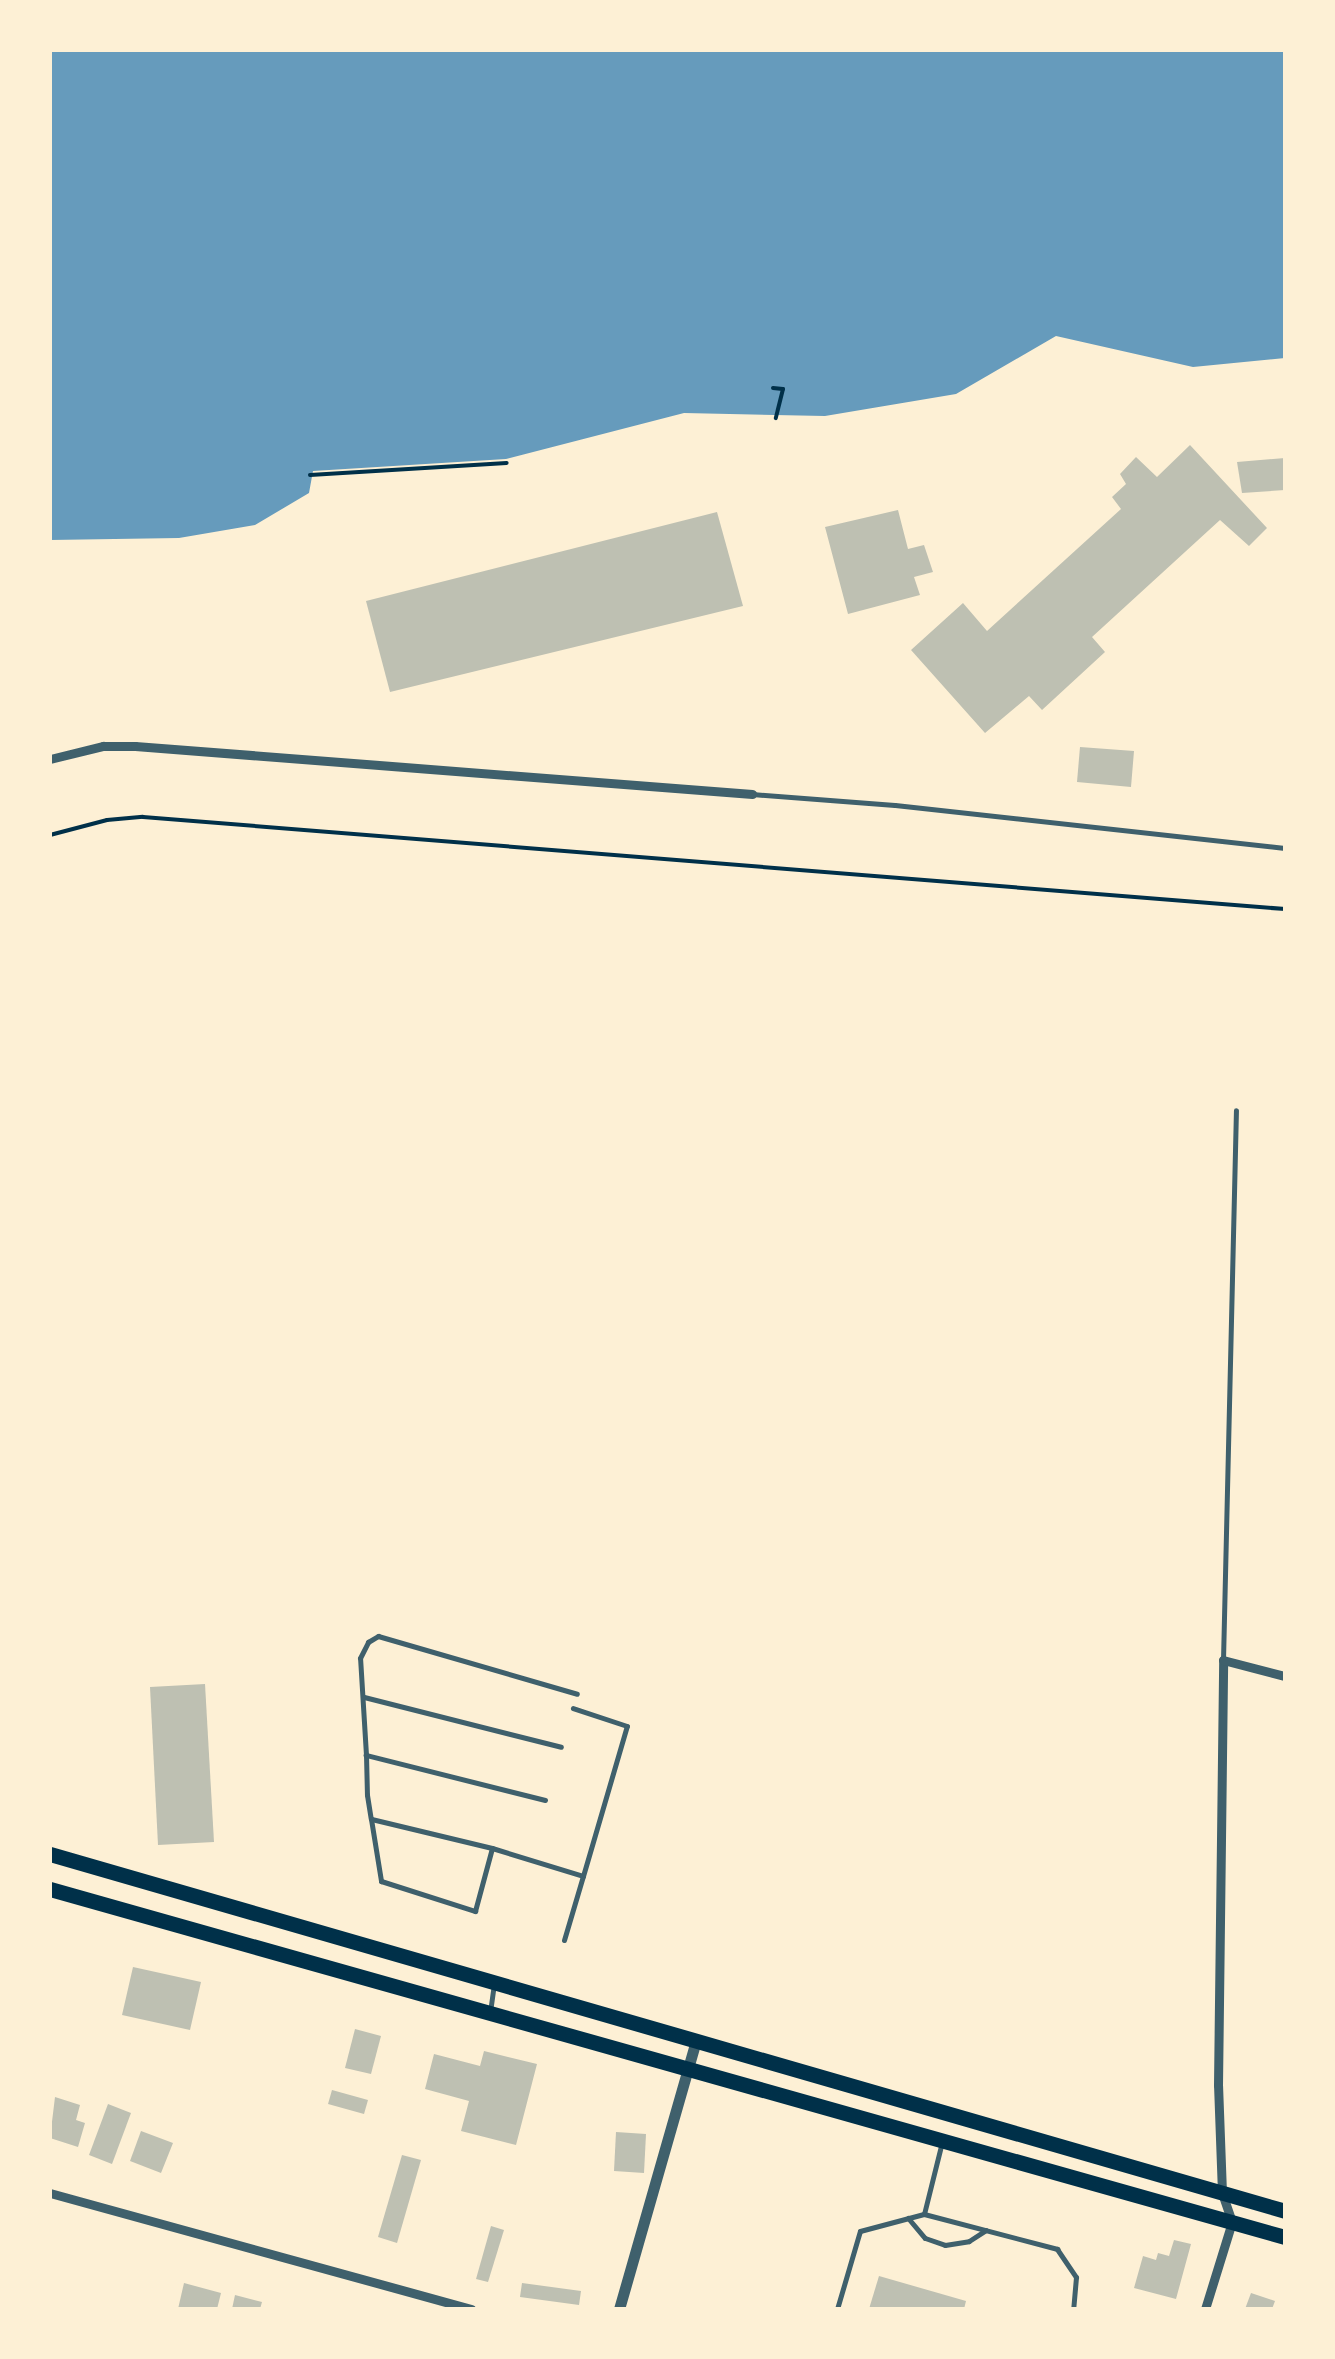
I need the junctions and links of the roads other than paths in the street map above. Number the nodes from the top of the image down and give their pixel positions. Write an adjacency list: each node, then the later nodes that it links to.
1 (50, 749): 2 (street)
2 (74, 751): 3 (street); 4 (street)
3 (50, 759)
4 (752, 794): 5 (lane)
5 (1285, 848)
6 (1236, 1110): 7 (lane)
7 (1222, 1660): 8 (street); 26 (street)
8 (1285, 1676)
9 (577, 1694): 10 (lane)
10 (364, 1697): 12 (lane); 13 (lane)
11 (573, 1708): 18 (lane)
12 (561, 1747)
13 (366, 1754): 14 (lane); 15 (lane)
14 (545, 1800)
15 (370, 1819): 16 (lane); 16 (lane)
16 (492, 1848): 18 (lane)
17 (50, 1854): 21 (main road)
18 (584, 1876): 20 (lane)
19 (50, 1889): 22 (main road)
20 (564, 1940)
21 (495, 1981): 22 (lane); 23 (main road)
22 (490, 2014): 24 (main road)
23 (696, 2041): 24 (street); 26 (main road)
24 (685, 2066): 25 (main road); 35 (street)
25 (942, 2140): 29 (lane); 31 (main road)
26 (1222, 2192): 28 (main road); 31 (street)
27 (50, 2193): 34 (street)
28 (1285, 2211)
29 (924, 2214): 30 (lane); 32 (lane)
30 (908, 2218): 32 (lane); 36 (lane)
31 (1232, 2222): 33 (main road); 38 (street)
32 (987, 2229): 37 (lane)
33 (1285, 2237)
34 (471, 2309)
35 (619, 2309)
36 (837, 2309)
37 (1073, 2309)
38 (1205, 2309)

